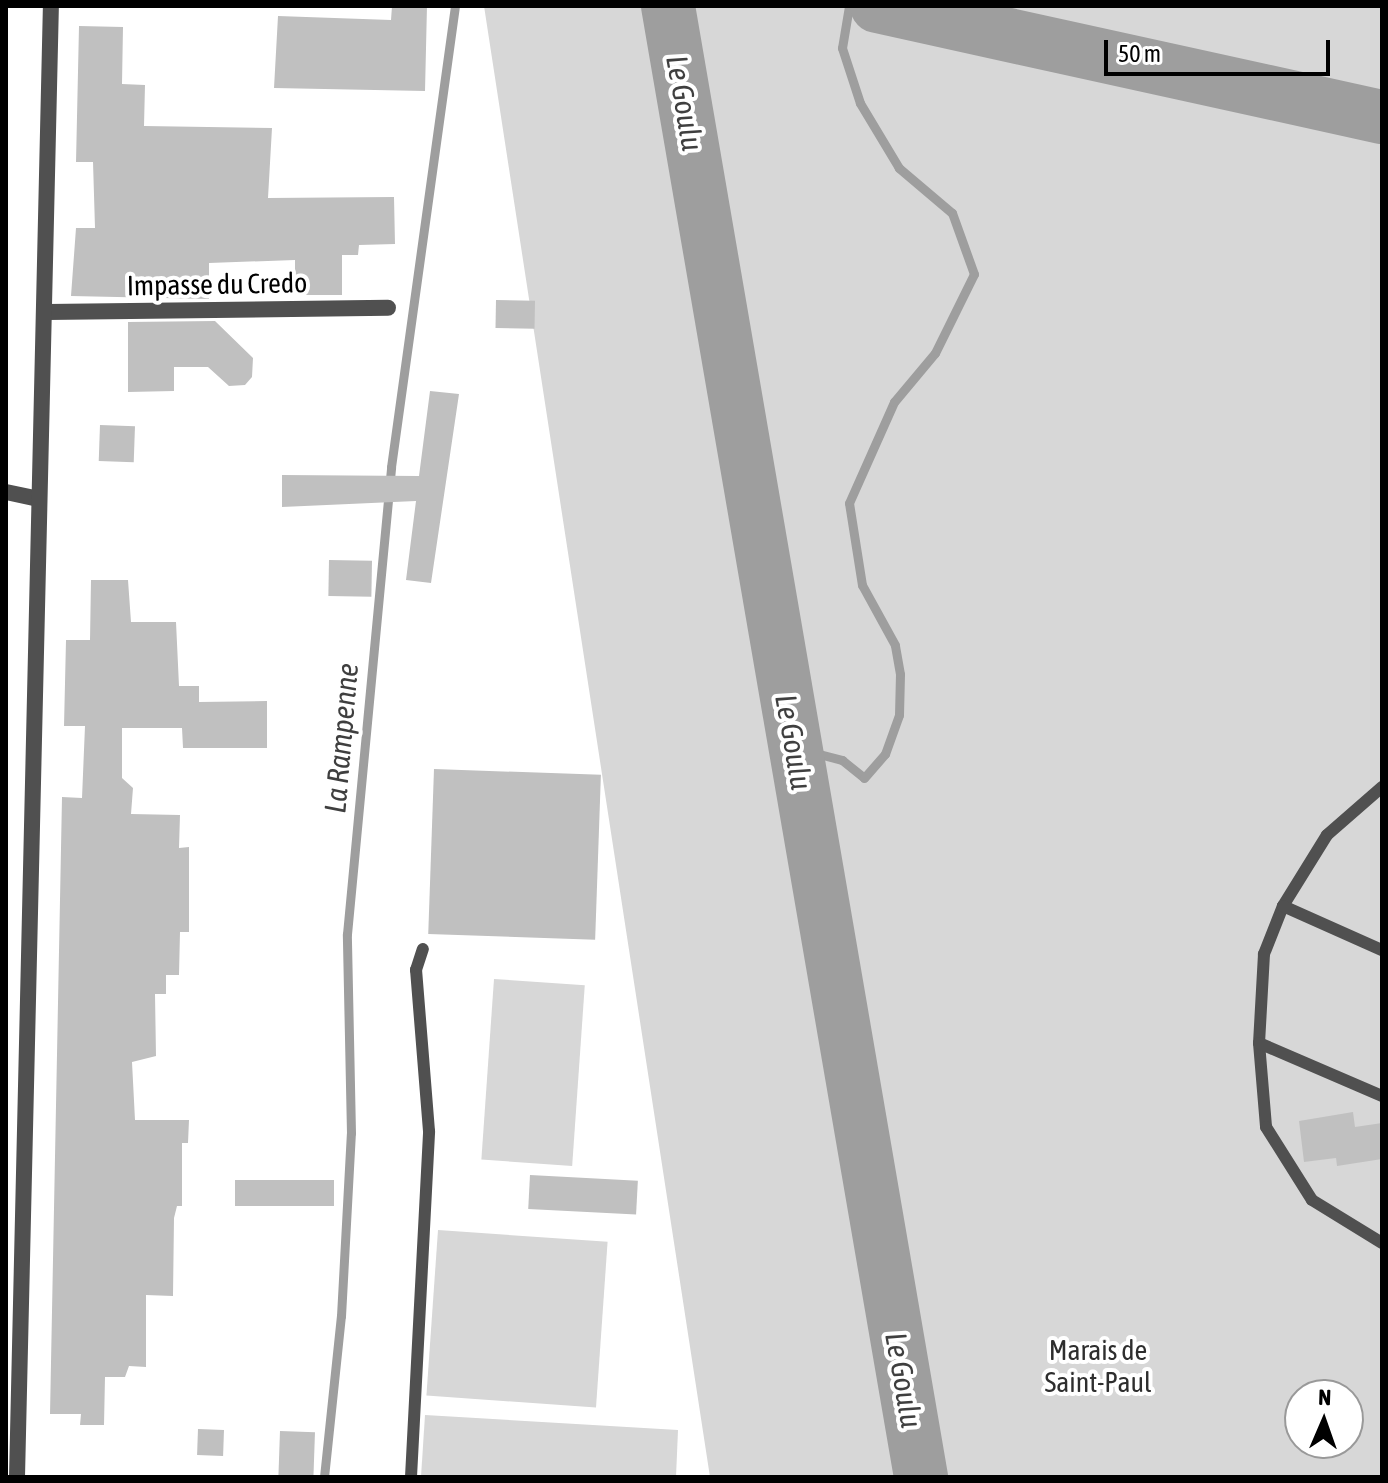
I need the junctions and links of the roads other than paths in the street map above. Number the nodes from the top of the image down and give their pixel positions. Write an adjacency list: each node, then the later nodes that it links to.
1 (51, 6): 3 (street)
2 (388, 308): 3 (street, Impasse du Credo)
3 (47, 312): 5 (street)
4 (6, 492): 5 (street)
5 (38, 499): 15 (street)
6 (1382, 787): 7 (lane)
7 (1367, 799): 8 (lane); 9 (lane)
8 (1382, 805)
9 (1283, 906): 11 (lane); 12 (lane)
10 (423, 949): 17 (lane)
11 (1382, 950)
12 (1259, 1043): 13 (lane); 14 (lane)
13 (1382, 1096)
14 (1382, 1243)
15 (13, 1373): 16 (street)
16 (17, 1477)
17 (411, 1477)

